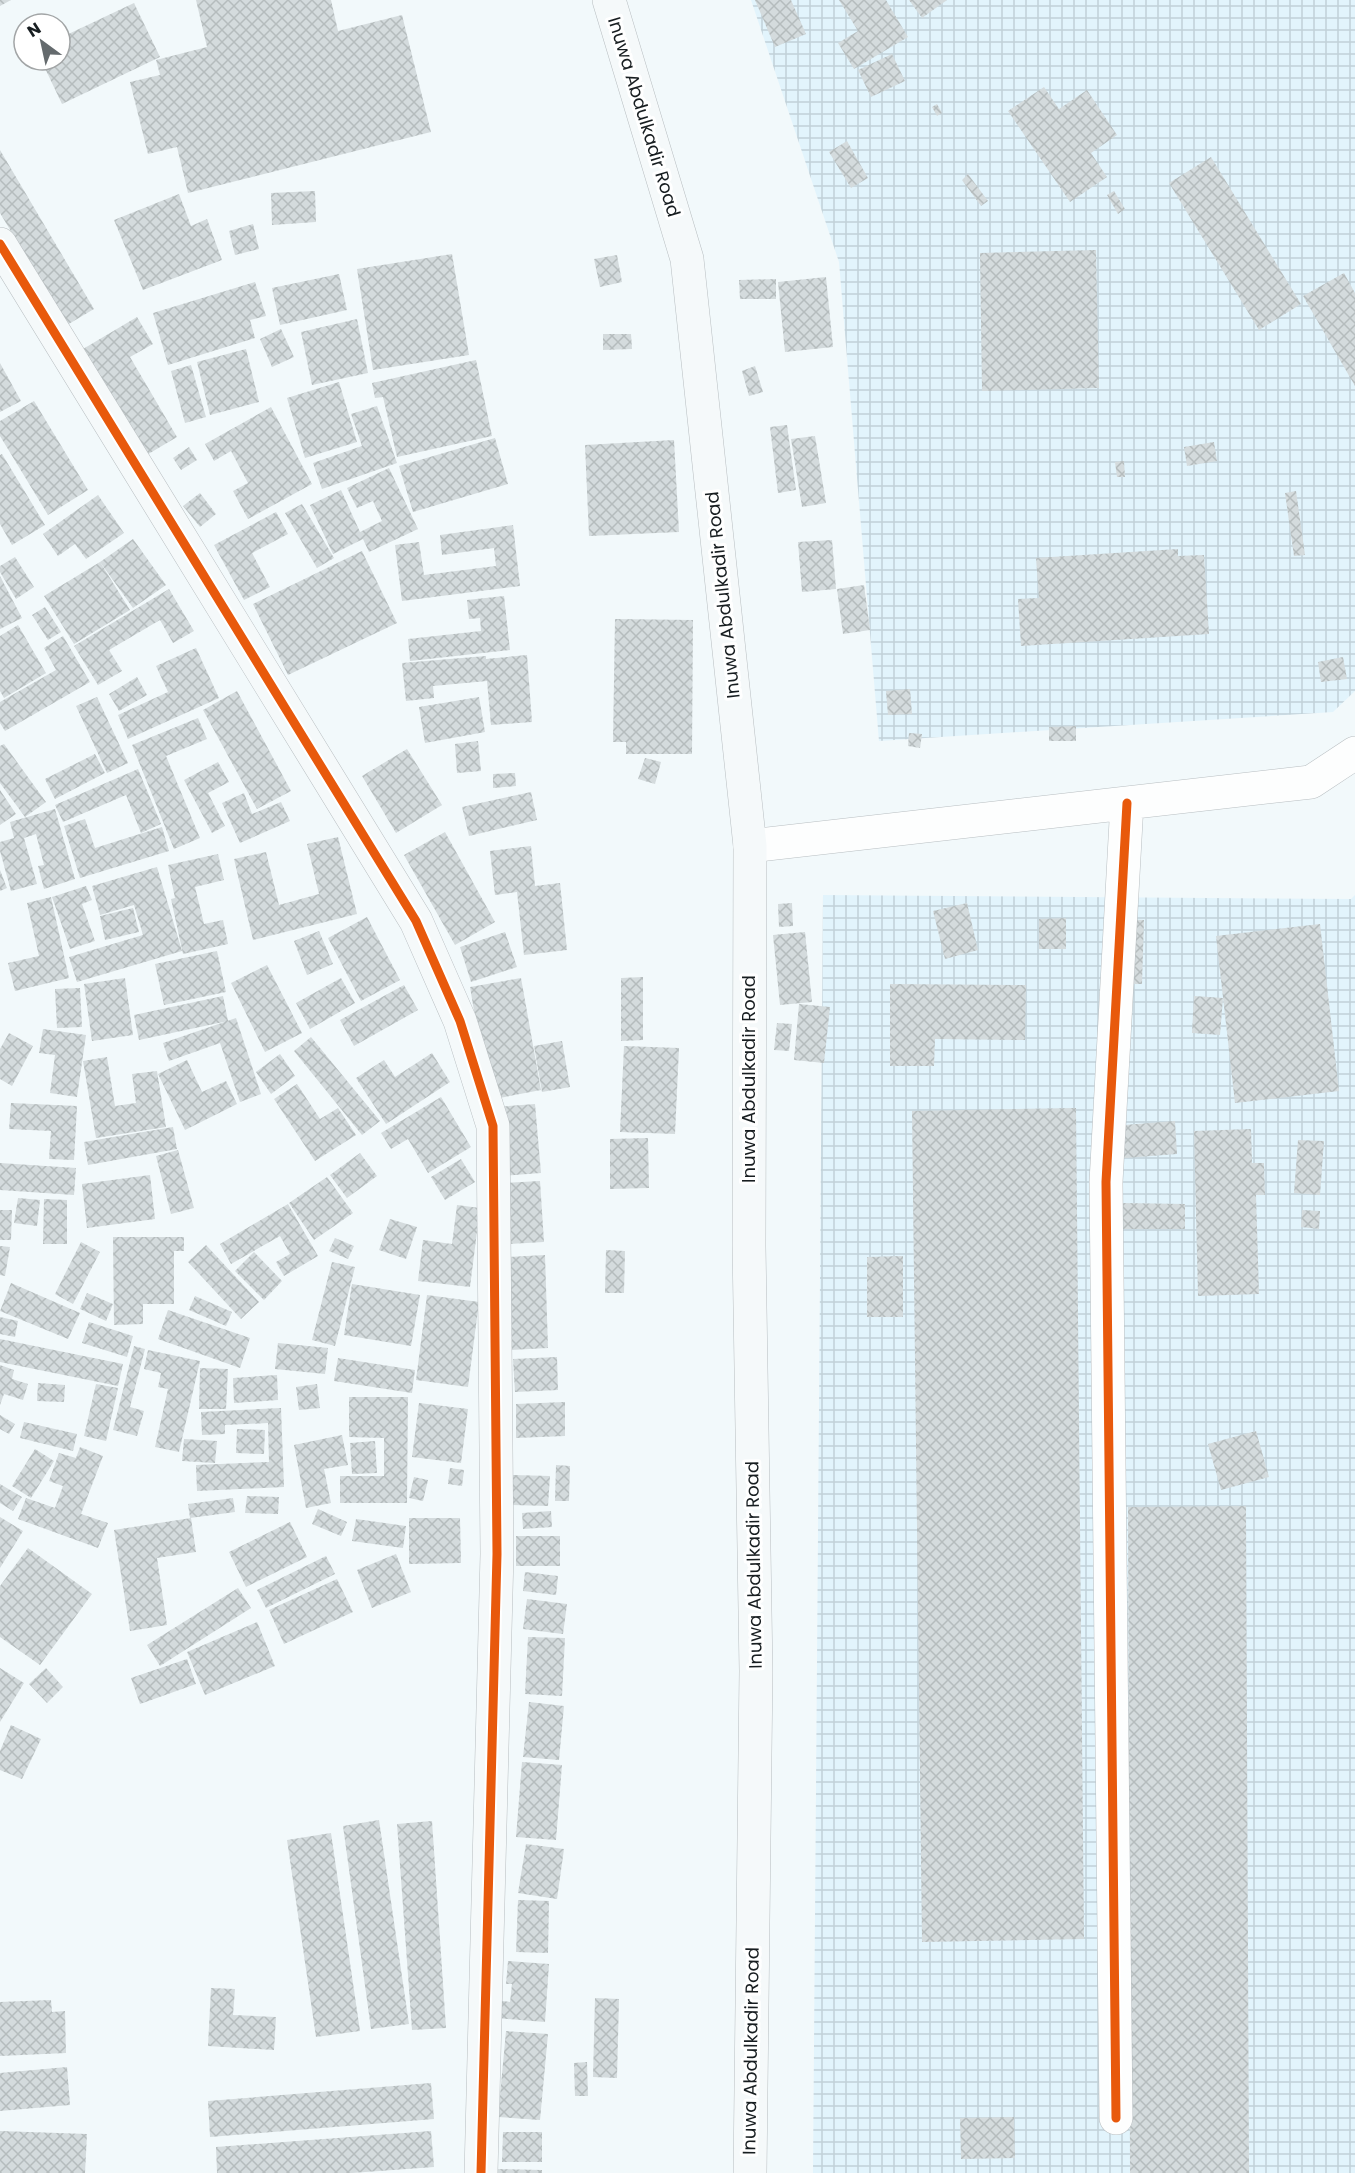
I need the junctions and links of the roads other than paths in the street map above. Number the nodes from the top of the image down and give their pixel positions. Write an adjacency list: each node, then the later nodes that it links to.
1 (609, 0): 5 (main road, Inuwa Abdulkadir Road)
2 (0, 244): 7 (main road)
3 (1355, 753): 4 (street)
4 (1127, 803): 5 (street); 6 (street)
5 (750, 846): 8 (main road, Inuwa Abdulkadir Road)
6 (1116, 2118)
7 (482, 2173)
8 (750, 2173)

